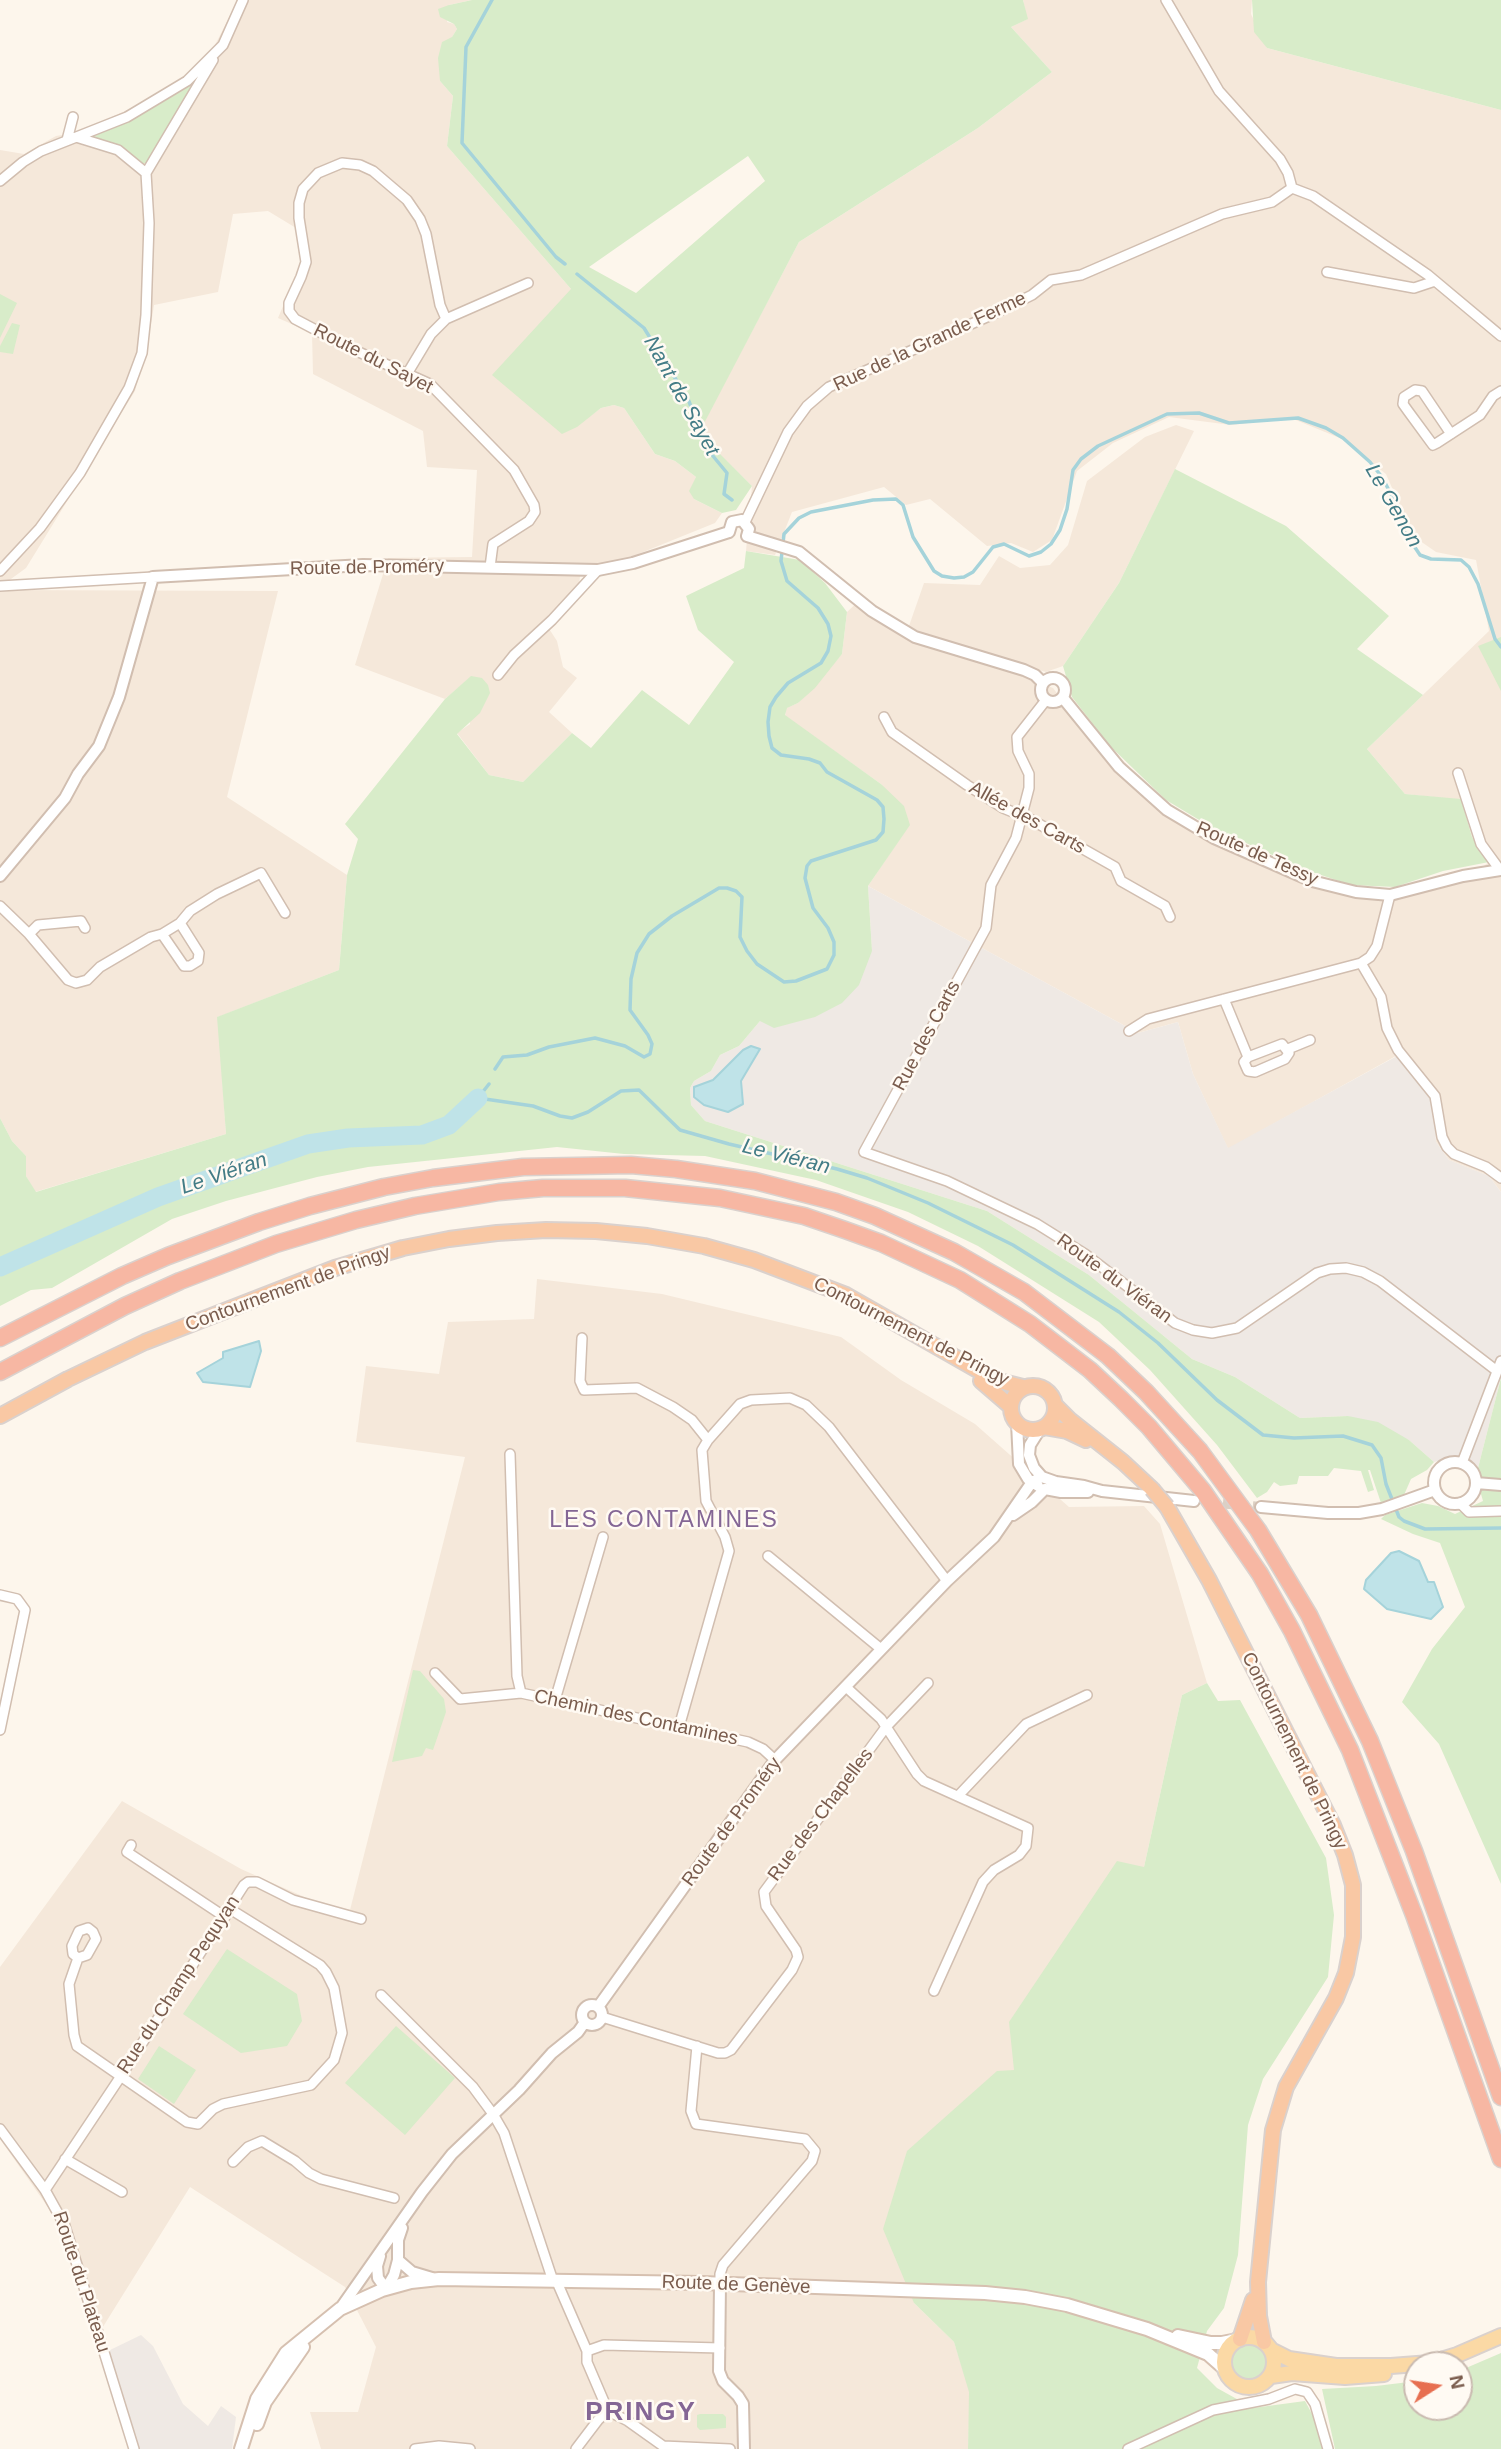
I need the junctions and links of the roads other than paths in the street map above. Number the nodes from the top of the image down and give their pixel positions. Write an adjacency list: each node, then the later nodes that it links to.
1 (243, 0): 3 (street)
2 (1166, 0): 8 (street)
3 (215, 55): 5 (street); 6 (street)
4 (74, 117): 5 (street)
5 (71, 139): 6 (street); 7 (street)
6 (146, 173): 22 (street)
7 (0, 181)
8 (1292, 188): 10 (street); 17 (street, Rue de la Grande Ferme)
9 (1327, 272): 10 (street)
10 (1435, 281): 13 (street)
11 (528, 283): 12 (street)
12 (446, 319): 14 (street); 14 (street, Route du Sayet)
13 (1501, 336)
14 (407, 374): 20 (street, Route du Sayet)
15 (1501, 391): 16 (street)
16 (1451, 434): 16 (street)
17 (745, 522): 18 (street); 19 (street)
18 (729, 532): 19 (street); 21 (street, Route de Proméry)
19 (747, 536): 26 (street)
20 (489, 567): 21 (street, Route de Proméry); 23 (street, Route de Proméry)
21 (598, 570): 25 (street)
22 (0, 571)
23 (153, 577): 24 (street, Route de Proméry); 33 (street)
24 (0, 586)
25 (498, 675)
26 (1043, 683): 27 (street); 28 (street)
27 (1063, 698): 28 (street); 34 (street, Route de Tessy)
28 (1046, 699): 31 (street, Rue des Carts)
29 (884, 717): 31 (street, Allée des Carts)
30 (1458, 773): 32 (street)
31 (1021, 816): 37 (street, Allée des Carts); 48 (street, Rue des Carts)
32 (1500, 870): 34 (street, Route de Tessy)
33 (0, 876)
34 (1390, 895): 42 (street)
35 (0, 906): 40 (street)
36 (285, 913): 38 (street)
37 (1170, 917)
38 (180, 923): 41 (street); 41 (street)
39 (85, 928): 40 (street)
40 (29, 934): 41 (street)
41 (162, 934)
42 (1361, 963): 43 (street); 49 (street)
43 (1224, 999): 44 (street); 47 (street)
44 (1129, 1031)
45 (1310, 1040): 46 (street)
46 (1288, 1049): 47 (street); 47 (street)
47 (1248, 1057)
48 (864, 1152): 53 (street, Route du Viéran)
49 (1501, 1178)
50 (0, 1338): 103 (highway)
51 (583, 1338): 62 (street)
52 (1501, 1361): 53 (street)
53 (1497, 1371): 65 (street)
54 (0, 1372): 107 (highway)
55 (1023, 1387): 56 (highway, Contournement de Pringy); 57 (highway, Contournement de Pringy); 58 (highway, Contournement de Pringy)
56 (1055, 1405): 61 (highway); 63 (highway, Contournement de Pringy)
57 (1010, 1406): 59 (highway, Contournement de Pringy); 60 (highway, Contournement de Pringy)
58 (0, 1416)
59 (1017, 1423): 61 (highway, Contournement de Pringy); 66 (street)
60 (0, 1426)
61 (1042, 1428): 63 (highway, Contournement de Pringy); 66 (street)
62 (708, 1440): 79 (street); 88 (street)
63 (1113, 1453): 117 (highway, Contournement de Pringy, bridge)
64 (510, 1454): 85 (street, Chemin des Contamines)
65 (1462, 1463): 67 (street); 70 (street)
66 (1037, 1480): 69 (street); 71 (street); 76 (street, Route de Proméry)
67 (1476, 1483): 68 (street); 73 (street)
68 (1501, 1485)
69 (1045, 1489): 71 (street); 76 (street, Route de Proméry)
70 (1435, 1490): 73 (street); 74 (street)
71 (1102, 1491): 72 (street)
72 (1194, 1501)
73 (1460, 1503): 75 (street)
74 (1261, 1507)
75 (1501, 1511)
76 (1010, 1516): 79 (street, Route de Proméry)
77 (603, 1537): 87 (street)
78 (768, 1556): 81 (street)
79 (947, 1581): 81 (street, Route de Proméry)
80 (0, 1595): 90 (street)
81 (881, 1649): 84 (street, Route de Proméry)
82 (435, 1673): 85 (street)
83 (929, 1683): 89 (street, Rue des Chapelles)
84 (846, 1687): 89 (street); 91 (street, Route de Proméry)
85 (521, 1693): 87 (street, Chemin des Contamines)
86 (1087, 1695): 92 (street)
87 (555, 1700): 88 (street, Chemin des Contamines)
88 (679, 1727): 91 (street, Chemin des Contamines)
89 (886, 1727): 92 (street); 101 (street, Rue des Chapelles)
90 (0, 1730)
91 (775, 1760): 99 (street, Route de Proméry)
92 (958, 1796): 97 (street)
93 (131, 1845): 94 (street)
94 (227, 1913): 95 (street, Rue du Champ Pequyan); 102 (street, Rue du Champ Pequyan); 102 (street)
95 (361, 1919)
96 (78, 1958): 102 (street)
97 (934, 1991)
98 (381, 1996): 104 (street)
99 (600, 2012): 100 (street, Route de Proméry); 100 (street, Route de Proméry); 101 (street, Rue des Chapelles)
100 (585, 2022): 104 (street, Route de Proméry)
101 (698, 2046): 118 (street)
102 (121, 2076): 106 (street, Rue du Champ Pequyan)
103 (1501, 2097)
104 (494, 2114): 111 (street, Route de Proméry); 116 (street)
105 (0, 2129): 109 (street, Route du Plateau)
106 (65, 2159): 109 (street, Rue du Champ Pequyan); 110 (street)
107 (1501, 2159)
108 (233, 2162): 112 (street)
109 (45, 2190): 134 (street, Route du Plateau)
110 (122, 2192)
111 (422, 2193): 113 (street, Route de Proméry); 114 (street, Route de Proméry)
112 (394, 2198)
113 (382, 2249): 119 (street); 120 (street, Route de Proméry)
114 (398, 2260): 115 (street); 119 (street, Route de Proméry)
115 (439, 2279): 116 (main road, Route de Genève); 119 (main road, Route de Genève)
116 (555, 2281): 118 (main road, Route de Genève); 127 (street)
117 (1258, 2282): 124 (highway, Contournement de Pringy); 125 (highway, Contournement de Pringy)
118 (720, 2284): 122 (main road, Route de Genève); 126 (street)
119 (386, 2289): 120 (main road, Route de Genève)
120 (340, 2309): 121 (main road, Route de Genève)
121 (328, 2318): 135 (main road, Route de Genève); 136 (main road, Route de Genève)
122 (1147, 2329): 124 (main road, Route de Genève); 130 (main road, Route de Genève)
123 (1501, 2336): 128 (main road)
124 (1239, 2339): 125 (main road); 130 (main road)
125 (1268, 2347): 129 (main road); 132 (main road)
126 (720, 2348): 127 (street); 141 (street)
127 (587, 2351): 133 (street)
128 (1467, 2351)
129 (1403, 2366)
130 (1225, 2369): 132 (main road)
131 (1403, 2371): 132 (main road)
132 (1271, 2376)
133 (608, 2411): 139 (street); 140 (street)
134 (134, 2449)
135 (241, 2449)
136 (249, 2449)
137 (415, 2449): 138 (street)
138 (470, 2449)
139 (576, 2449)
140 (730, 2449)
141 (744, 2449)
142 (1129, 2449): 143 (street)
143 (1328, 2449)

